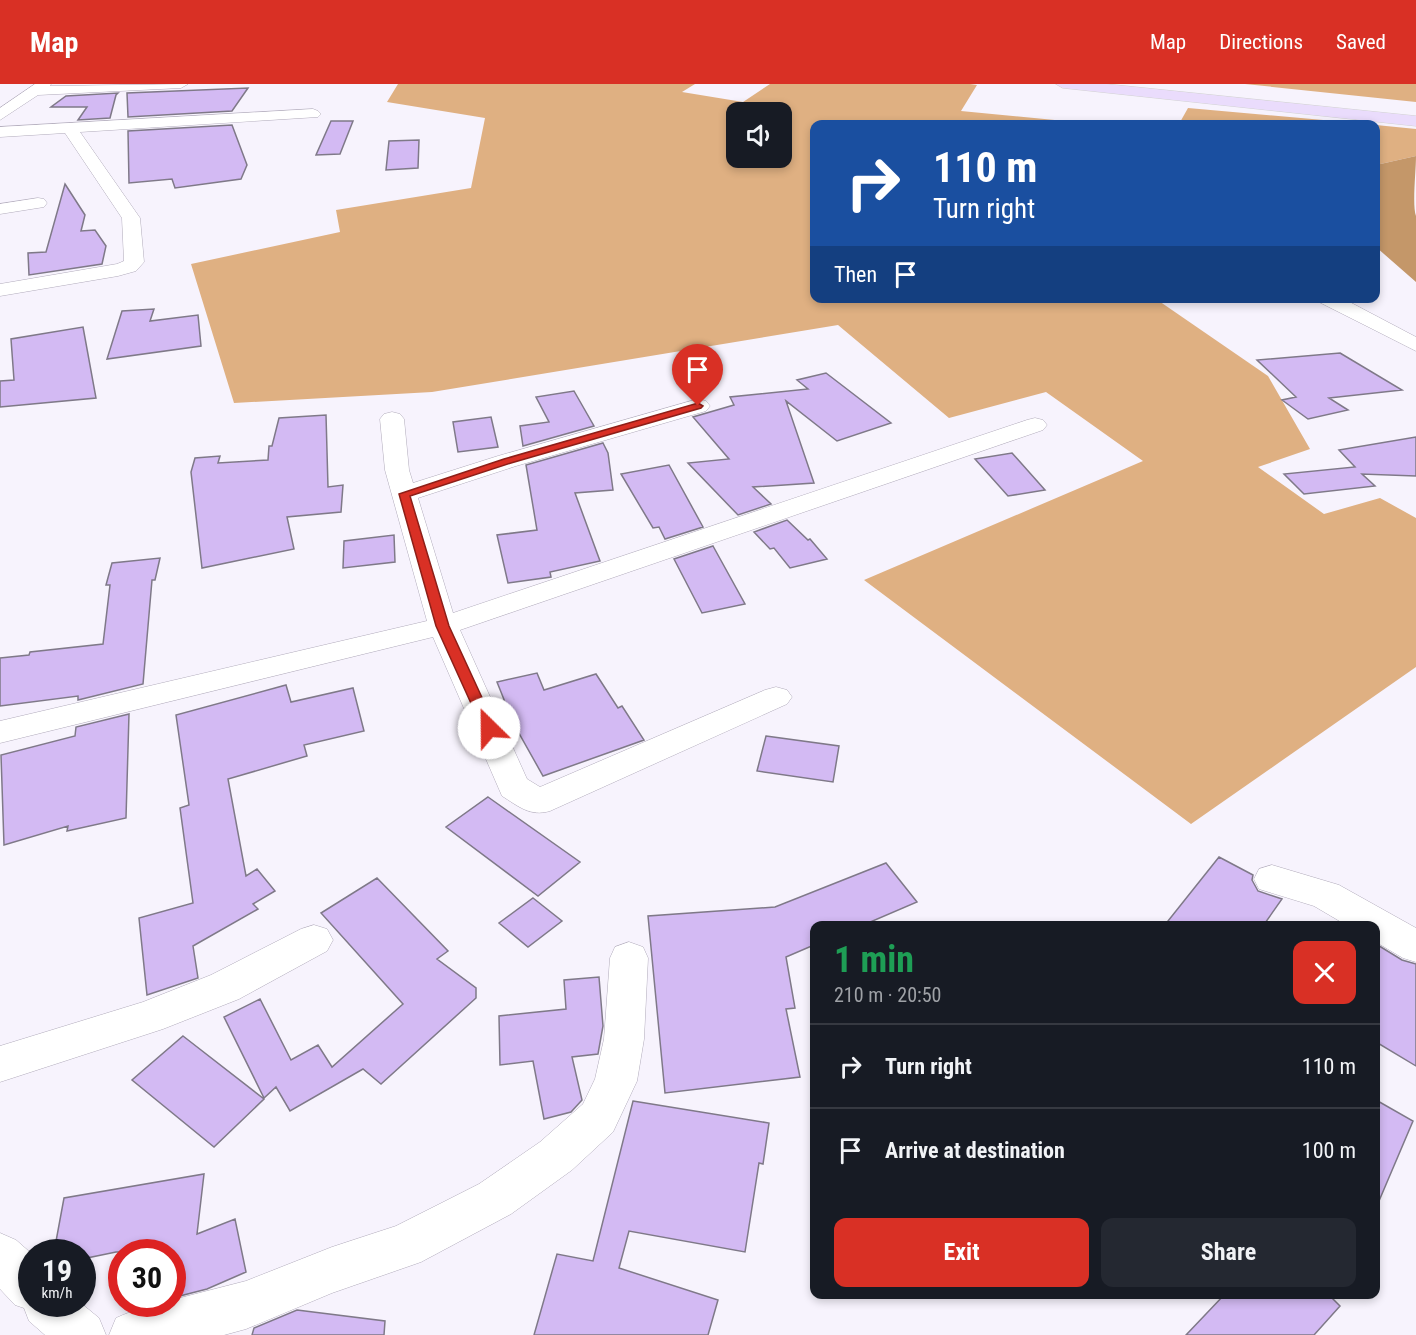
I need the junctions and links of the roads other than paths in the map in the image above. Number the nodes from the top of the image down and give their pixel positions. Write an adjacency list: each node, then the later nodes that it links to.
1 (181, 84): 4 (street)
2 (1063, 84): 8 (main road)
3 (1189, 84): 5 (main road)
4 (39, 87): 7 (street)
5 (1416, 107)
6 (313, 114): 9 (street)
7 (0, 115)
8 (1416, 120)
9 (69, 128): 10 (street); 13 (street)
10 (0, 132)
11 (38, 203): 12 (street)
12 (0, 209)
13 (0, 290)
14 (1336, 303): 15 (street)
15 (1416, 345)
16 (698, 406): 19 (street)
17 (392, 419): 19 (street)
18 (1035, 425): 20 (street)
19 (404, 494): 20 (street)
20 (443, 626): 21 (street); 22 (street)
21 (776, 697)
22 (0, 732)
23 (1272, 879): 24 (street)
24 (1372, 921)
25 (1380, 926): 27 (street)
26 (314, 940): 29 (street)
27 (1416, 946)
28 (629, 958): 34 (street)
29 (0, 1064)
30 (0, 1256): 31 (street)
31 (18, 1274)
32 (61, 1317): 33 (street)
33 (82, 1335)
34 (133, 1335)

